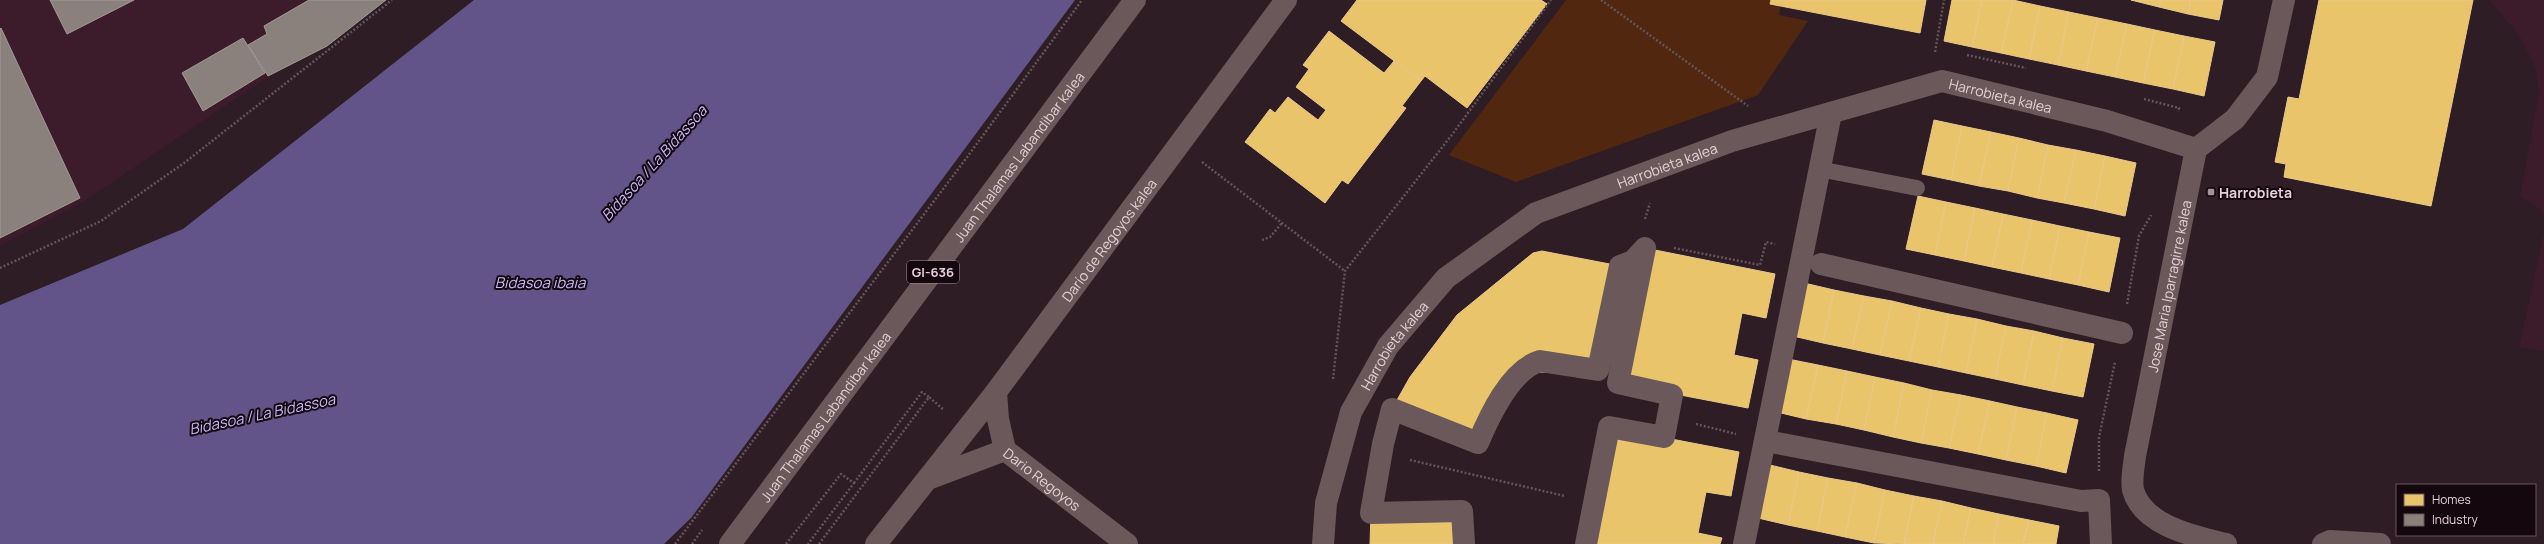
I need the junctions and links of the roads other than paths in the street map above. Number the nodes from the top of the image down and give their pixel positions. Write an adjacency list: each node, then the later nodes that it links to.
1 (1135, 0): 14 (main road, Juan Thalamas Labandibar kalea / GI-636)
2 (1286, 0): 10 (street, Darío de Regoyos kalea)
3 (2284, 0): 5 (street)
4 (1831, 113): 5 (street, Harrobieta kalea); 6 (street); 17 (street, Harrobieta kalea)
5 (2196, 149): 22 (street, Jose Maria Iparragirre kalea)
6 (1820, 169): 7 (lane); 11 (street)
7 (1917, 188)
8 (1821, 264): 9 (street)
9 (2122, 333)
10 (996, 392): 12 (street, Dario Regoyos); 13 (street, Darío de Regoyos kalea)
11 (1766, 441): 20 (street); 21 (street)
12 (1005, 450): 13 (street); 16 (street, Dario Regoyos)
13 (928, 478): 15 (street, Darío de Regoyos kalea)
14 (730, 544)
15 (876, 544)
16 (1127, 544)
17 (1323, 544)
18 (1464, 544): 19 (street)
19 (1586, 544)
20 (1744, 544)
21 (2101, 544)
22 (2226, 544)
23 (2323, 544): 24 (street)
24 (2380, 544)

